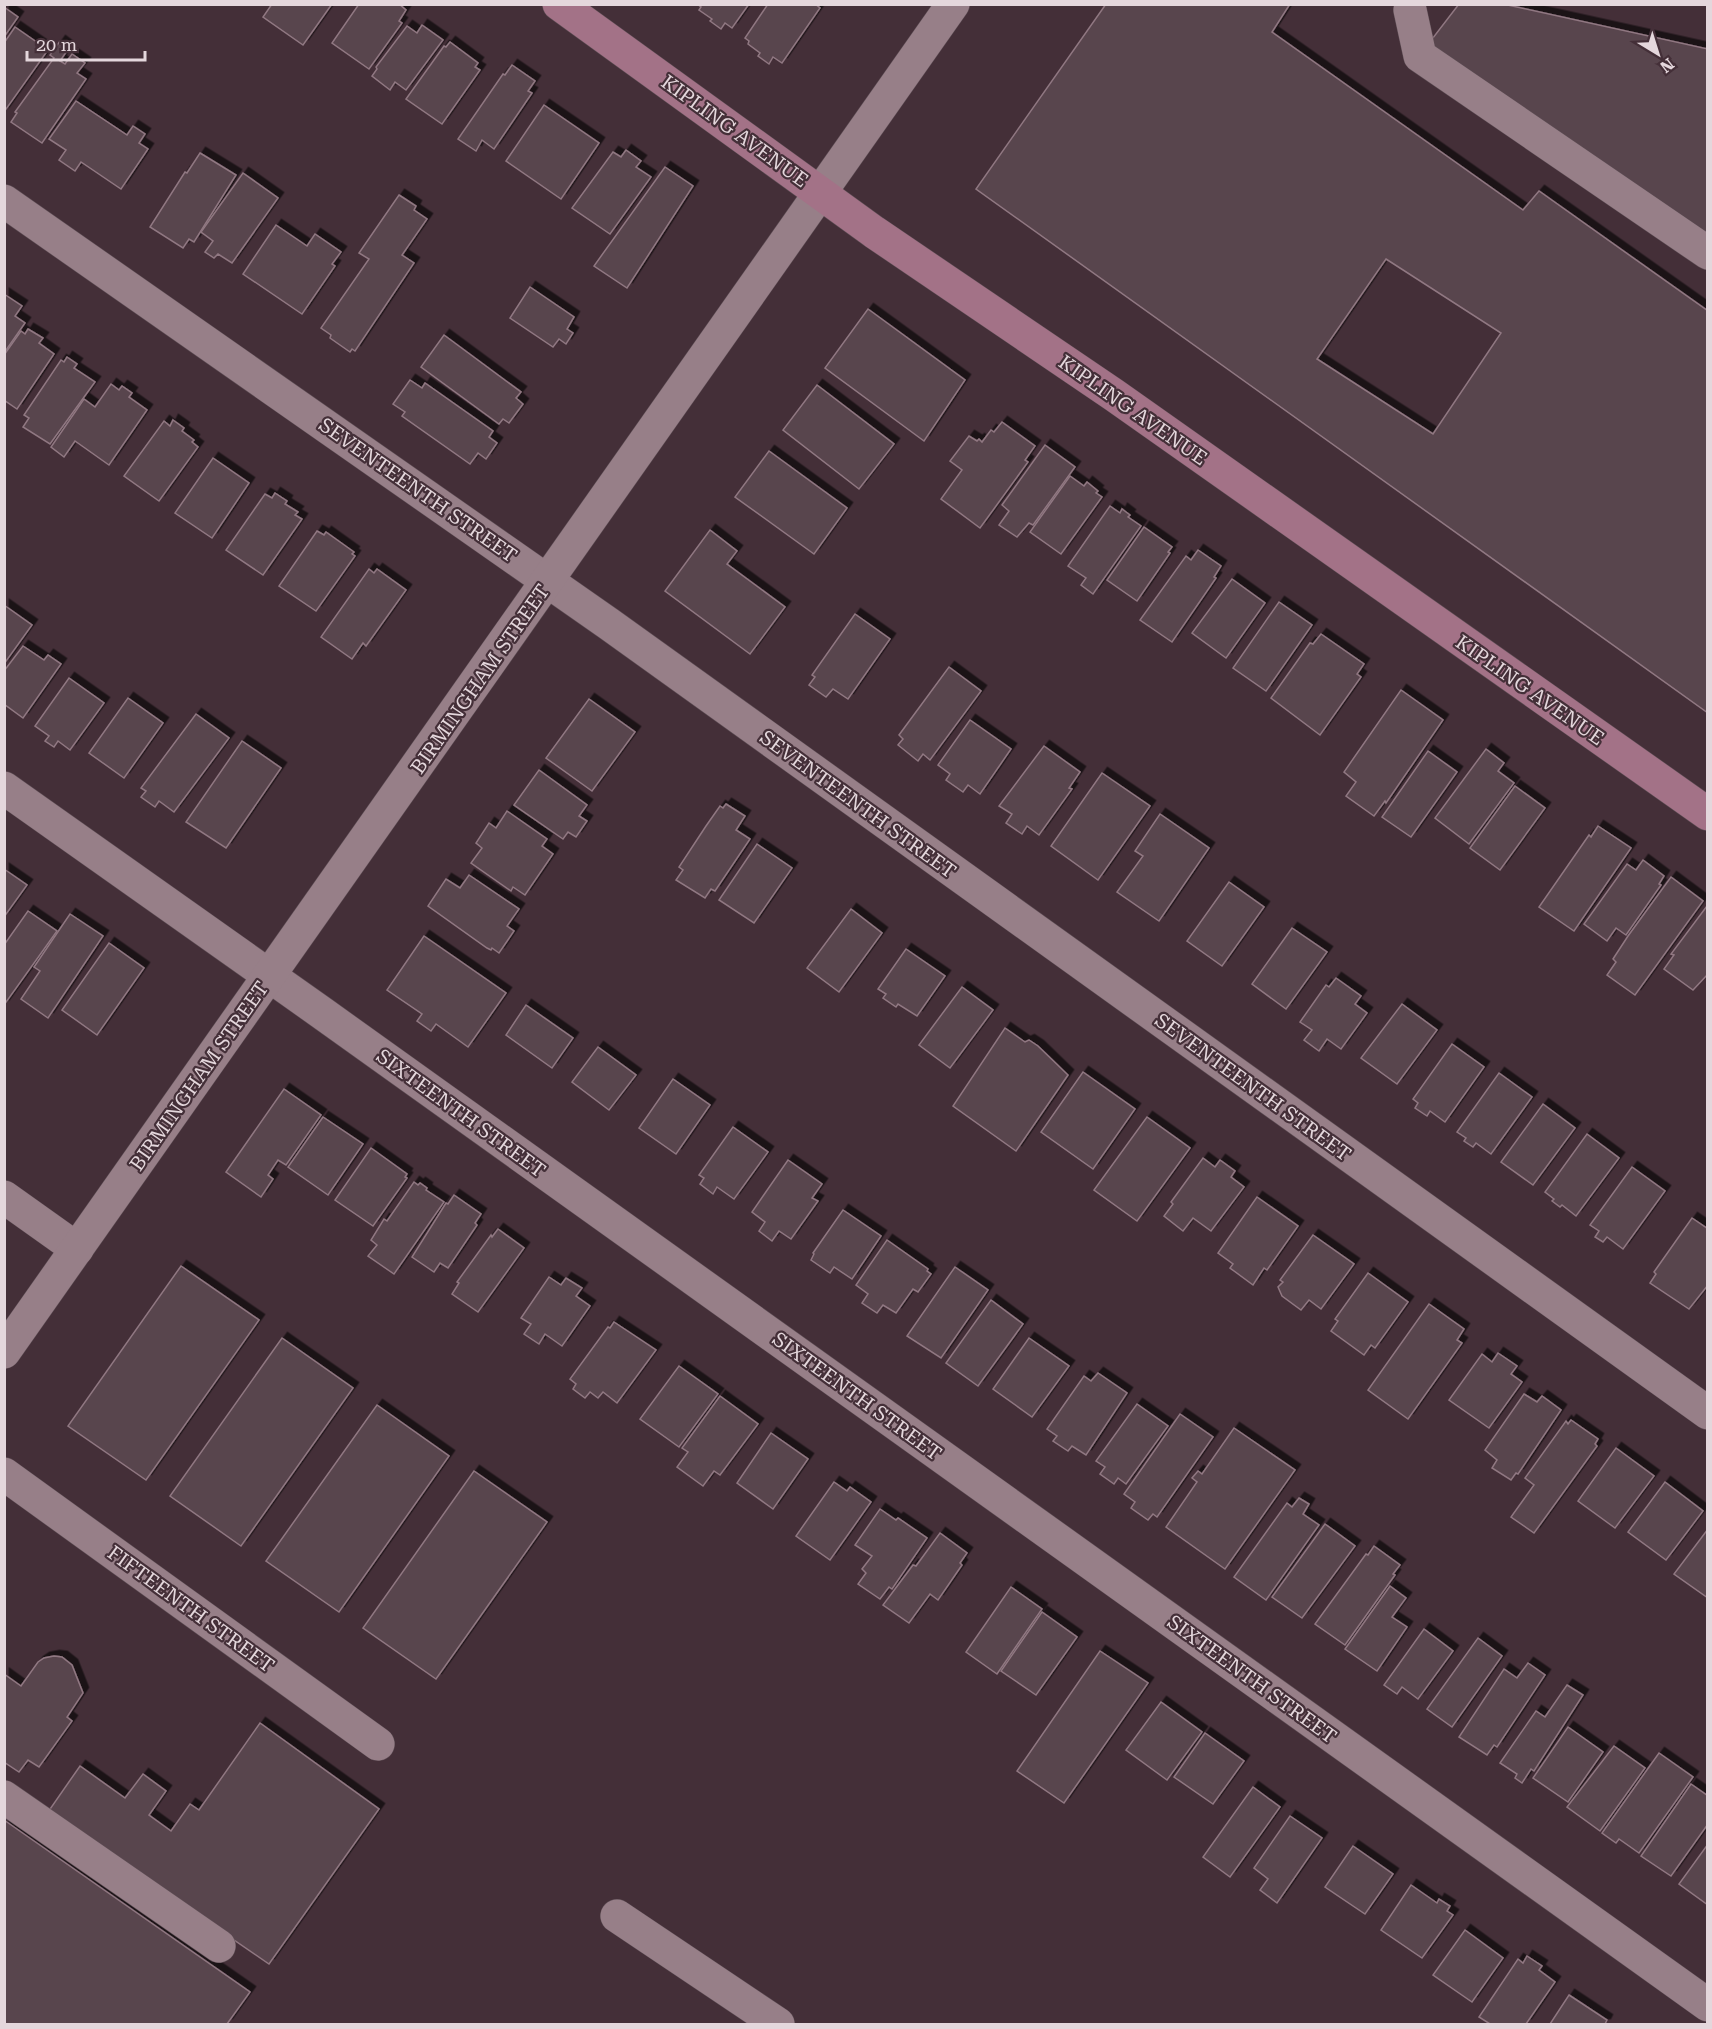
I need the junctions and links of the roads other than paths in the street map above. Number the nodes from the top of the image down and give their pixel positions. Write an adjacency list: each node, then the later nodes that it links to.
1 (560, 4): 4 (main road, KIPLING AVENUE)
2 (953, 4): 4 (street, BIRMINGHAM STREET)
3 (1409, 6): 6 (street)
4 (820, 192): 7 (street, BIRMINGHAM STREET); 9 (main road, KIPLING AVENUE)
5 (4, 201): 7 (street, SEVENTEENTH STREET)
6 (1707, 253)
7 (548, 582): 10 (street, BIRMINGHAM STREET); 14 (street, SEVENTEENTH STREET)
8 (4, 788): 10 (street, SIXTEENTH STREET)
9 (1707, 814)
10 (270, 976): 12 (street, BIRMINGHAM STREET); 20 (street, SIXTEENTH STREET)
11 (4, 1197): 12 (street)
12 (77, 1249): 13 (street, BIRMINGHAM STREET)
13 (4, 1352)
14 (1707, 1413)
15 (4, 1474): 16 (street, FIFTEENTH STREET)
16 (378, 1744)
17 (4, 1797): 19 (street)
18 (616, 1916): 21 (street)
19 (219, 1946)
20 (1707, 2005)
21 (778, 2025)

